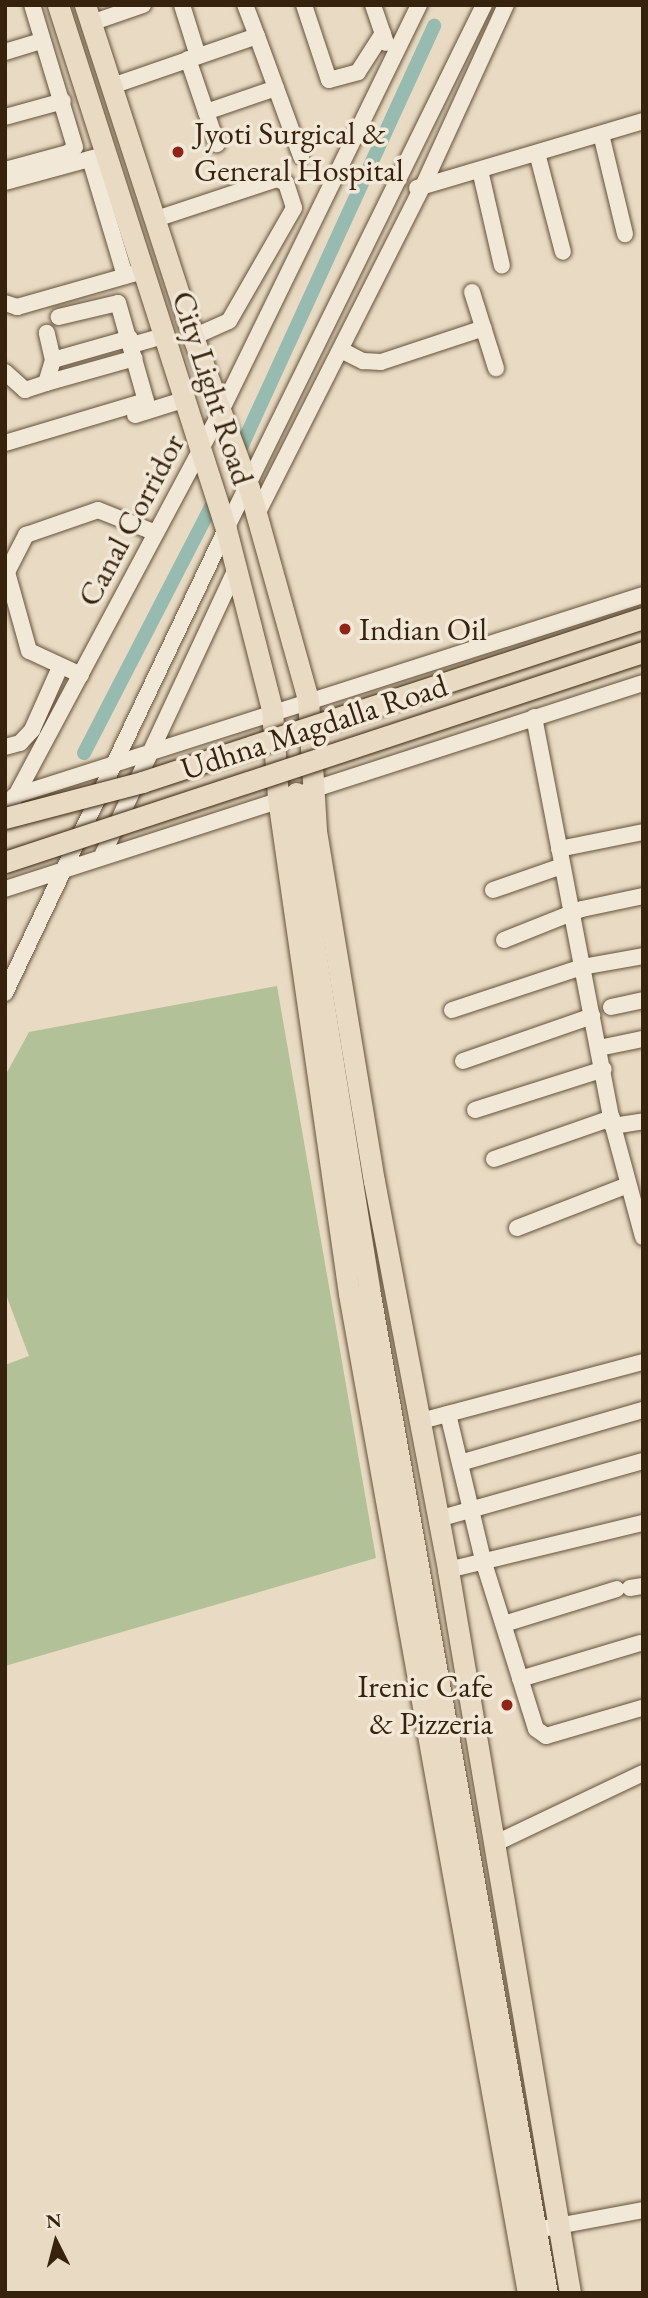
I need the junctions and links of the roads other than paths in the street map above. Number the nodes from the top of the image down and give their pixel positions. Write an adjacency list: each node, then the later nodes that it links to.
1 (143, 5): 11 (street)
2 (182, 5): 16 (street)
3 (245, 5): 13 (street)
4 (303, 5): 12 (street)
5 (373, 5): 12 (street)
6 (418, 5): 17 (street, Canal Corridor)
7 (484, 5): 18 (street)
8 (506, 5): 19 (street)
9 (58, 7): 10 (street); 29 (main road, City Light Road)
10 (34, 10): 14 (street)
11 (88, 14): 20 (main road)
12 (383, 33): 17 (street)
13 (257, 36): 16 (street); 21 (street)
14 (42, 41): 15 (street); 22 (street)
15 (5, 52)
16 (193, 58): 20 (street); 23 (street)
17 (392, 58): 58 (street, Canal Corridor)
18 (455, 65): 19 (street); 36 (street)
19 (476, 74): 35 (street)
20 (112, 86): 37 (main road)
21 (276, 88): 23 (street); 31 (street)
22 (63, 101): 24 (street); 27 (street)
23 (206, 112): 28 (street)
24 (5, 117)
25 (643, 121): 26 (street)
26 (601, 134): 30 (street); 38 (street)
27 (75, 141): 29 (street); 32 (street)
28 (217, 144)
29 (98, 150): 34 (street); 41 (main road, City Light Road)
30 (537, 153): 33 (street); 39 (street)
31 (301, 156)
32 (5, 170)
33 (480, 170): 35 (street); 40 (street)
34 (5, 182)
35 (423, 186): 36 (street); 50 (street)
36 (394, 194): 62 (street)
37 (156, 219): 48 (main road); 48 (street)
38 (625, 234)
39 (563, 252)
40 (502, 266)
41 (134, 274): 43 (street); 47 (main road, City Light Road)
42 (472, 292): 45 (street)
43 (5, 303)
44 (58, 317): 49 (street)
45 (484, 328): 50 (street); 52 (street)
46 (47, 333): 51 (street)
47 (163, 336): 49 (street); 57 (main road, City Light Road)
48 (193, 337): 58 (main road)
49 (132, 347): 51 (street); 54 (street); 59 (street)
50 (341, 350): 63 (street)
51 (53, 360): 54 (street)
52 (496, 368)
53 (5, 372): 55 (street)
54 (46, 383): 55 (street)
55 (25, 390): 56 (street)
56 (5, 395)
57 (183, 400): 60 (main road, City Light Road); 61 (street)
58 (220, 411): 60 (street, Canal Corridor); 62 (main road)
59 (5, 443)
60 (199, 450): 64 (main road, City Light Road); 65 (street, Canal Corridor)
61 (5, 455)
62 (249, 488): 63 (main road); 64 (street)
63 (256, 516): 73 (main road)
64 (226, 529): 66 (main road, City Light Road); 78 (street)
65 (156, 533): 70 (street); 71 (street, Canal Corridor)
66 (234, 573): 74 (main road, City Light Road); 77 (street)
67 (643, 595): 73 (street)
68 (643, 618): 81 (main road, Udhna Magdalla Road, bridge)
69 (643, 652): 85 (main road, Udhna Magdalla Road, bridge)
70 (60, 667): 71 (street); 76 (street)
71 (81, 676): 80 (street, Canal Corridor)
72 (643, 683): 75 (street)
73 (307, 699): 74 (street); 79 (main road)
74 (272, 710): 77 (street); 79 (main road, City Light Road)
75 (534, 717): 79 (street); 83 (street)
76 (5, 747)
77 (149, 751): 78 (street); 84 (street)
78 (110, 768): 80 (street); 87 (street)
79 (295, 793): 84 (street); 114 (main road); 130 (main road); 130 (main road)
80 (12, 797): 81 (street, Canal Corridor)
81 (5, 817)
82 (643, 832): 83 (street)
83 (559, 849): 86 (street)
84 (103, 854): 87 (street)
85 (5, 862)
86 (562, 866): 89 (street); 91 (street)
87 (63, 869): 88 (street); 95 (street)
88 (5, 889)
89 (493, 890)
90 (643, 896): 91 (street)
91 (572, 916): 92 (street); 94 (street)
92 (504, 940)
93 (643, 956): 94 (street)
94 (582, 967): 98 (street); 99 (street)
95 (5, 993)
96 (643, 1000): 97 (street)
97 (611, 1007)
98 (452, 1010)
99 (592, 1016): 101 (street); 102 (street)
100 (643, 1039): 101 (street)
101 (599, 1048): 103 (street)
102 (463, 1061)
103 (604, 1069): 104 (street); 106 (street)
104 (475, 1110)
105 (643, 1121): 106 (street)
106 (612, 1122): 107 (street); 108 (street)
107 (494, 1159)
108 (628, 1185): 109 (street); 110 (street)
109 (517, 1228)
110 (643, 1237)
111 (643, 1362): 113 (street)
112 (643, 1410): 116 (street)
113 (448, 1415): 114 (street); 116 (street)
114 (421, 1422): 118 (main road)
115 (643, 1461): 117 (street)
116 (460, 1463): 117 (street)
117 (471, 1511): 118 (street); 120 (street)
118 (438, 1519): 121 (main road)
119 (643, 1523): 120 (street)
120 (483, 1560): 121 (street); 123 (street)
121 (448, 1570): 128 (main road)
122 (630, 1588): 123 (street)
123 (504, 1623): 125 (street)
124 (640, 1643): 125 (street)
125 (520, 1679): 126 (street)
126 (642, 1708)
127 (643, 1773): 128 (street)
128 (494, 1844): 130 (main road)
129 (643, 2210): 130 (street)
130 (540, 2229): 131 (main road); 132 (main road); 133 (main road); 134 (main road)
131 (528, 2293)
132 (547, 2293)
133 (561, 2293)
134 (569, 2293)

